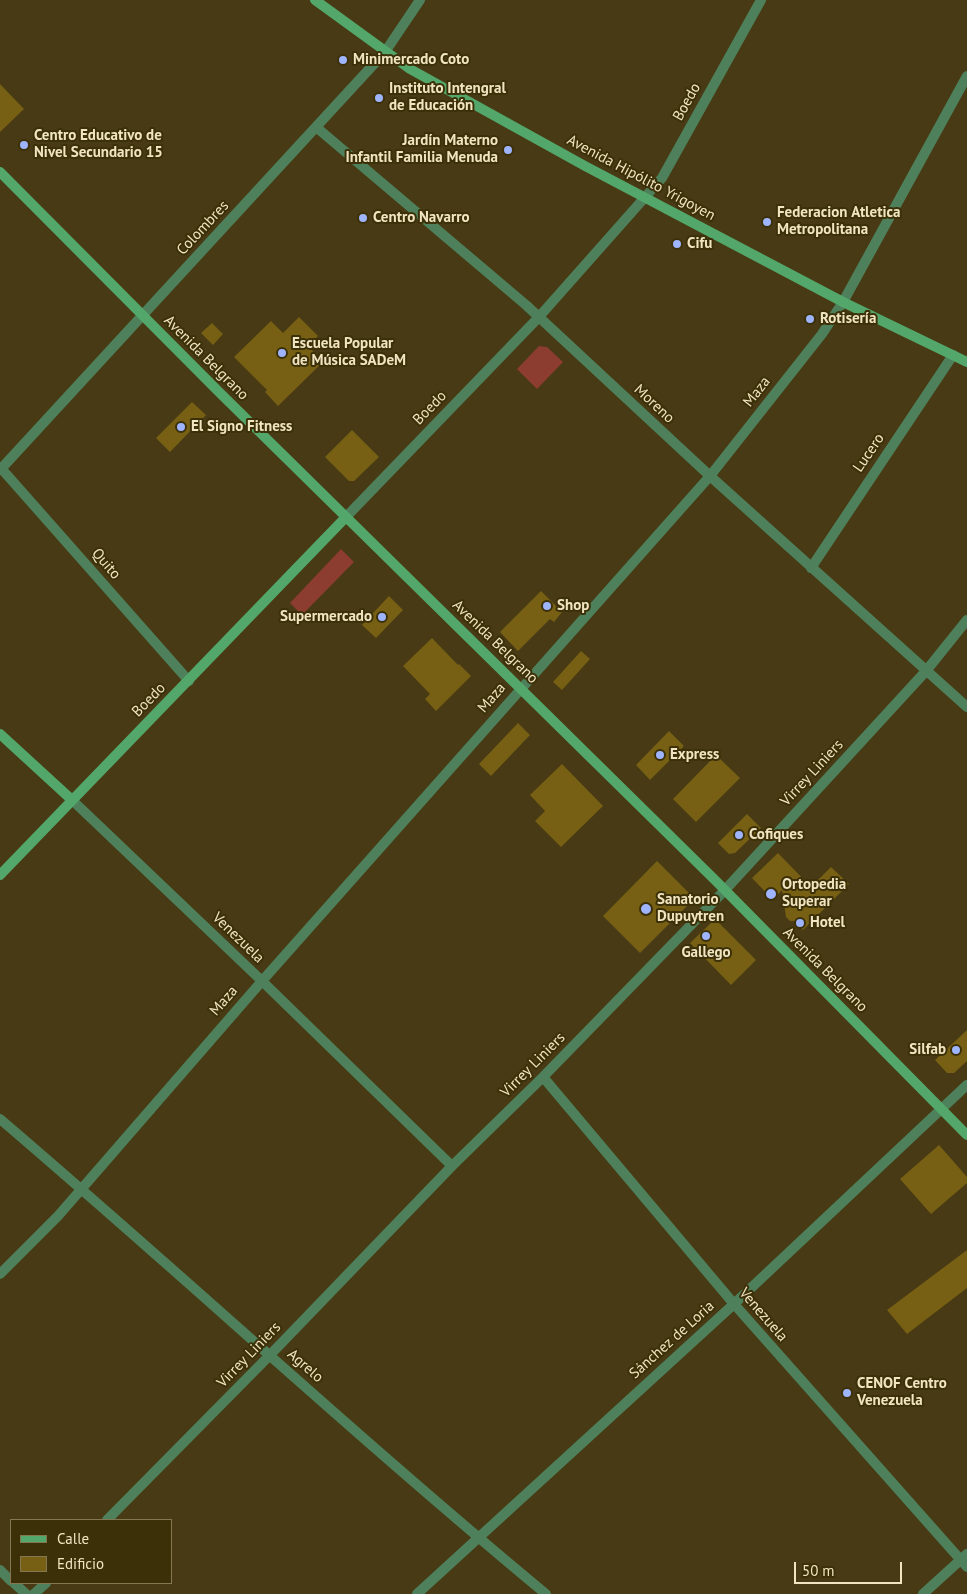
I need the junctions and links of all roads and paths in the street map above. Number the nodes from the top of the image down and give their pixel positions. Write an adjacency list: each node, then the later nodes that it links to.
1 (314, 0): 4 (main road, Avenida Hipólito Yrigoyen)
2 (420, 0): 4 (street, Colombres)
3 (761, 0): 8 (street, Boedo)
4 (386, 52): 6 (street, Colombres); 8 (main road, Avenida Hipólito Yrigoyen)
5 (967, 76): 9 (street, Maza)
6 (316, 127): 10 (street, Colombres); 11 (street, Moreno)
7 (0, 172): 10 (main road, Avenida Belgrano)
8 (645, 197): 9 (main road, Avenida Hipólito Yrigoyen); 11 (street, Boedo)
9 (843, 302): 12 (main road, Avenida Hipólito Yrigoyen); 15 (street, Maza)
10 (143, 315): 14 (street, Colombres); 16 (main road, Avenida Belgrano)
11 (538, 318): 15 (street, Moreno); 16 (street, Boedo)
12 (953, 355): 13 (main road, Avenida Hipólito Yrigoyen); 17 (street, Lucero)
13 (967, 362)
14 (0, 469): 20 (street, Quito)
15 (710, 476): 17 (street, Moreno); 21 (street, Maza)
16 (346, 517): 20 (main road, Boedo); 21 (main road, Avenida Belgrano)
17 (811, 568): 19 (street, Moreno)
18 (967, 620): 19 (street, Virrey Liniers)
19 (926, 671): 22 (street, Moreno); 26 (street, Virrey Liniers)
20 (189, 681): 24 (main road, Boedo)
21 (521, 688): 26 (main road, Avenida Belgrano); 27 (street, Maza)
22 (967, 707)
23 (0, 734): 24 (main road, Venezuela)
24 (72, 800): 25 (main road, Boedo); 27 (street, Venezuela)
25 (0, 875)
26 (725, 890): 28 (street, Virrey Liniers); 30 (main road, Avenida Belgrano)
27 (262, 981): 33 (street, Venezuela); 34 (street, Maza)
28 (543, 1077): 33 (street, Virrey Liniers); 36 (street, Venezuela)
29 (967, 1085): 30 (street, Sánchez de Loria)
30 (942, 1110): 32 (main road, Avenida Belgrano); 36 (street, Sánchez de Loria)
31 (0, 1120): 34 (street, Agrelo)
32 (967, 1135)
33 (452, 1166): 37 (street, Virrey Liniers)
34 (81, 1188): 35 (street, Maza); 37 (street, Agrelo)
35 (0, 1274)
36 (734, 1304): 39 (street, Sánchez de Loria); 40 (street, Venezuela)
37 (270, 1355): 38 (street, Virrey Liniers); 39 (street, Agrelo)
38 (108, 1519)
39 (478, 1538): 47 (street, Sánchez de Loria); 48 (street, Agrelo)
40 (965, 1560): 49 (street)
41 (0, 1570): 42 (street)
42 (10, 1580)
43 (14, 1584): 45 (street)
44 (45, 1584): 46 (street)
45 (26, 1594)
46 (34, 1594)
47 (417, 1594)
48 (546, 1594)
49 (923, 1594)

